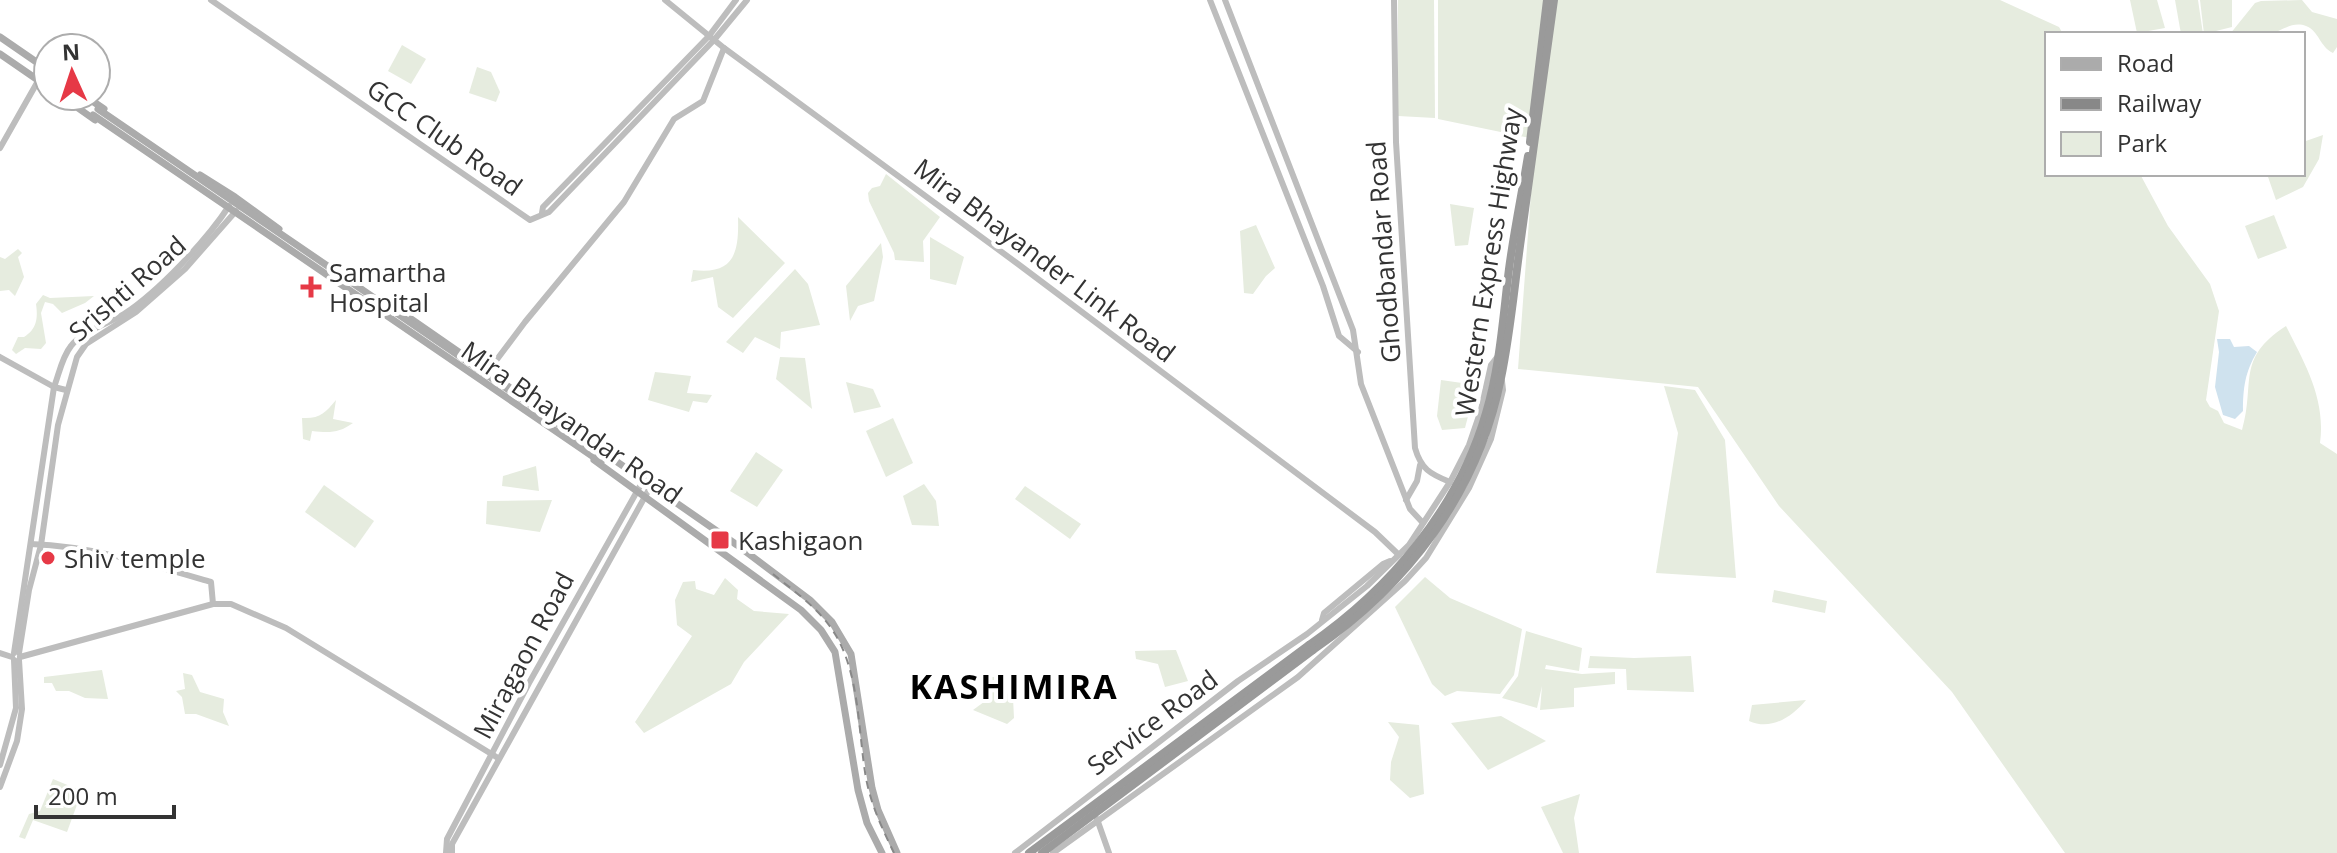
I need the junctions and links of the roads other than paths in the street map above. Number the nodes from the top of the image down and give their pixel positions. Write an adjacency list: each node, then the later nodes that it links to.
1 (211, 0): 11 (street, GCC Club Road)
2 (665, 0): 11 (street, Mira Bhayander Link Road)
3 (736, 0): 11 (street)
4 (747, 0): 11 (street)
5 (1210, 0): 25 (street)
6 (1225, 0): 25 (street)
7 (1394, 0): 33 (street, Ghodbandar Road)
8 (1547, 0): 24 (highway, Western Express Highway)
9 (1554, 0): 24 (highway, Western Express Highway)
10 (0, 37): 14 (main road)
11 (712, 38): 12 (street, Mira Bhayander Link Road)
12 (724, 48): 28 (street); 44 (street, Mira Bhayander Link Road)
13 (0, 54): 15 (main road)
14 (32, 59)
15 (32, 77)
16 (32, 92): 20 (street)
17 (85, 112): 22 (main road, Mira Bhayandar Road)
18 (96, 112): 32 (main road, bridge)
19 (107, 112): 21 (main road, Mira Bhayandar Road)
20 (0, 148)
21 (239, 199): 22 (street, Srishti Road); 28 (main road, Mira Bhayandar Road)
22 (231, 211): 23 (street, Srishti Road); 29 (main road, Mira Bhayandar Road)
23 (136, 308): 30 (street, Srishti Road); 31 (street, Srishti Road)
24 (1504, 338): 26 (highway, Western Express Highway); 49 (highway, Western Express Highway)
25 (1358, 352): 40 (street)
26 (1498, 356): 37 (street, Service Road); 49 (highway, Western Express Highway)
27 (0, 357): 30 (street)
28 (488, 371): 29 (street); 34 (main road, Mira Bhayandar Road)
29 (480, 382): 36 (main road, Mira Bhayandar Road)
30 (54, 387): 31 (street); 42 (street, Srishti Road)
31 (66, 390): 43 (street, Srishti Road)
32 (602, 458): 34 (main road); 36 (main road)
33 (1420, 465): 37 (street); 40 (street)
34 (629, 468): 35 (main road, Mira Bhayandar Road)
35 (644, 478): 38 (main road, Mira Bhayandar Road); 39 (street, Miragaon Road)
36 (621, 479): 39 (main road, Mira Bhayandar Road)
37 (1450, 482): 41 (street, Service Road)
38 (652, 484): 39 (street, Miragaon Road); 45 (main road, Mira Bhayandar Road)
39 (640, 492): 47 (main road, Mira Bhayandar Road); 52 (street, Miragaon Road); 52 (street, Miragaon Road)
40 (1406, 500): 41 (street)
41 (1423, 523): 44 (street, Service Road)
42 (31, 544): 43 (street); 51 (street, Srishti Road)
43 (41, 544): 46 (street); 51 (street, Srishti Road)
44 (1397, 557): 48 (street, Service Road)
45 (810, 600): 47 (main road); 57 (main road, Mira Bhayandar Road)
46 (213, 604): 51 (street); 52 (street)
47 (801, 610): 58 (main road, Mira Bhayandar Road)
48 (1307, 634): 49 (street); 55 (street, Service Road)
49 (1317, 646): 56 (street); 63 (highway, Western Express Highway, bridge); 64 (highway, Western Express Highway, bridge)
50 (0, 653): 51 (street)
51 (16, 656): 53 (street, Srishti Road); 54 (street, Srishti Road)
52 (495, 756): 59 (street, Miragaon Road)
53 (0, 765)
54 (0, 784)
55 (1085, 798): 56 (street); 62 (street, Service Road)
56 (1098, 820): 65 (street); 66 (street)
57 (886, 831): 58 (main road); 61 (main road, Mira Bhayandar Road)
58 (873, 836): 60 (main road, Mira Bhayandar Road)
59 (449, 853)
60 (882, 853)
61 (897, 853)
62 (1015, 853)
63 (1029, 853)
64 (1042, 853)
65 (1053, 853)
66 (1109, 853)

